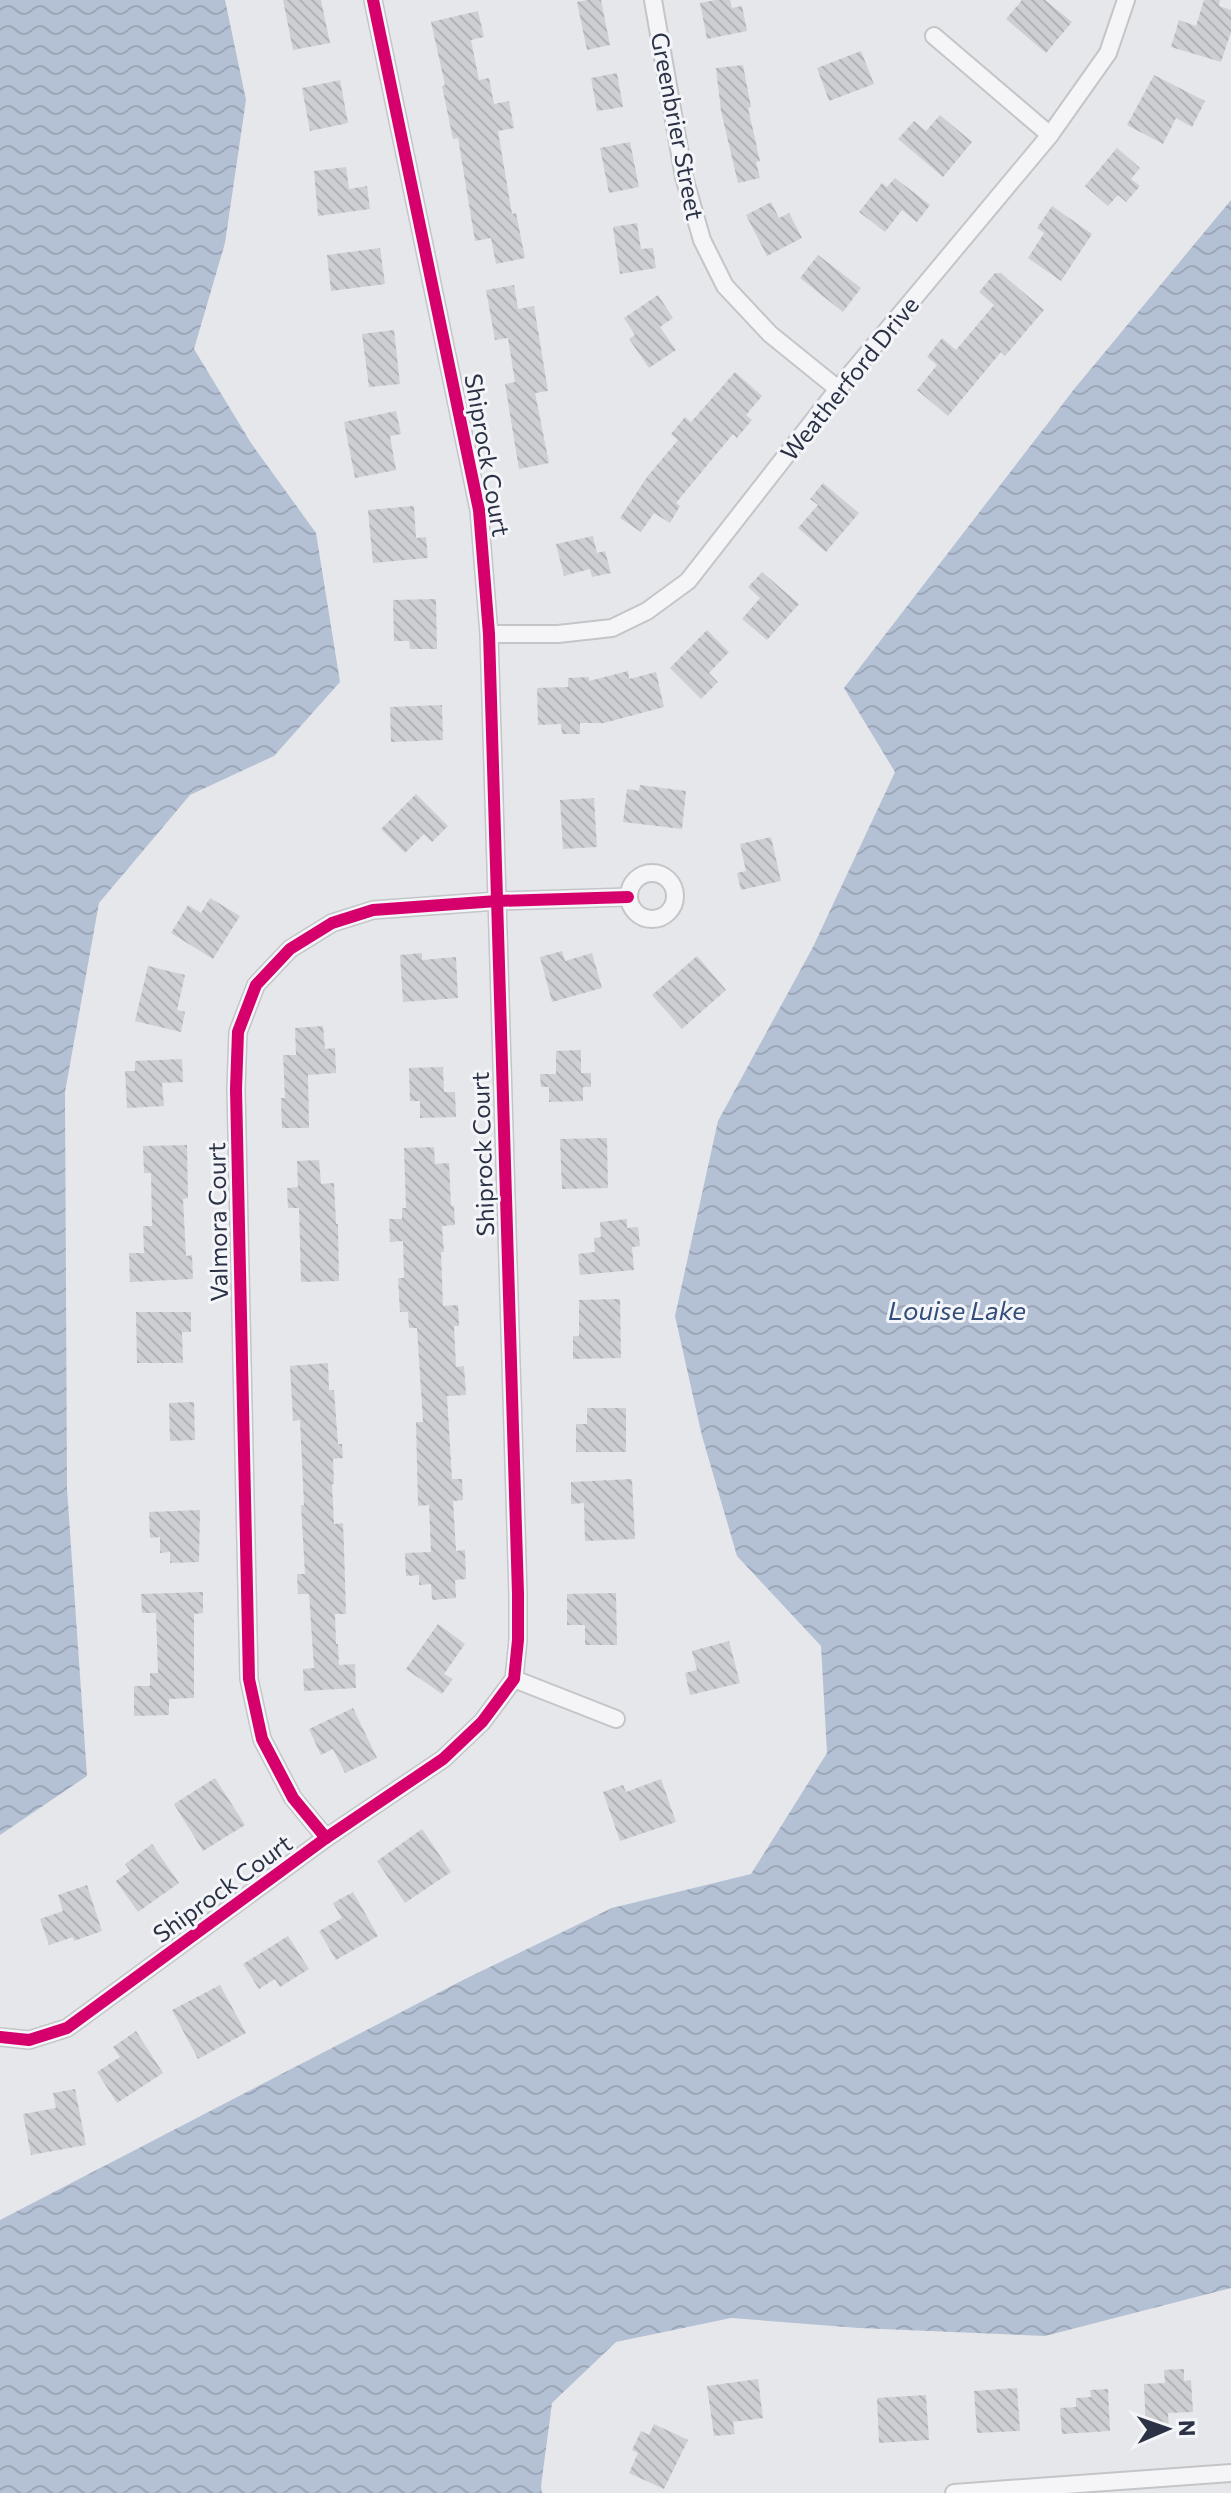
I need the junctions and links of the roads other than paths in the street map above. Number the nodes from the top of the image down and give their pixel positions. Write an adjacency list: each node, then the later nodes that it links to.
1 (373, 0): 7 (street, Shiprock Court)
2 (653, 0): 6 (street, Greenbrier Street)
3 (1126, 0): 5 (street, Weatherford Drive)
4 (934, 36): 5 (street)
5 (1050, 135): 6 (street, Weatherford Drive)
6 (838, 389): 7 (street, Weatherford Drive)
7 (489, 634): 9 (street, Shiprock Court)
8 (628, 897): 9 (street, Valmora Court)
9 (497, 901): 10 (street, Shiprock Court); 12 (street, Valmora Court)
10 (514, 1679): 11 (street); 12 (street, Shiprock Court)
11 (616, 1719)
12 (326, 1838): 13 (street, Shiprock Court)
13 (0, 2037)
14 (1231, 2473): 15 (street)
15 (1195, 2475): 16 (street); 17 (street)
16 (954, 2493)
17 (1196, 2493)

